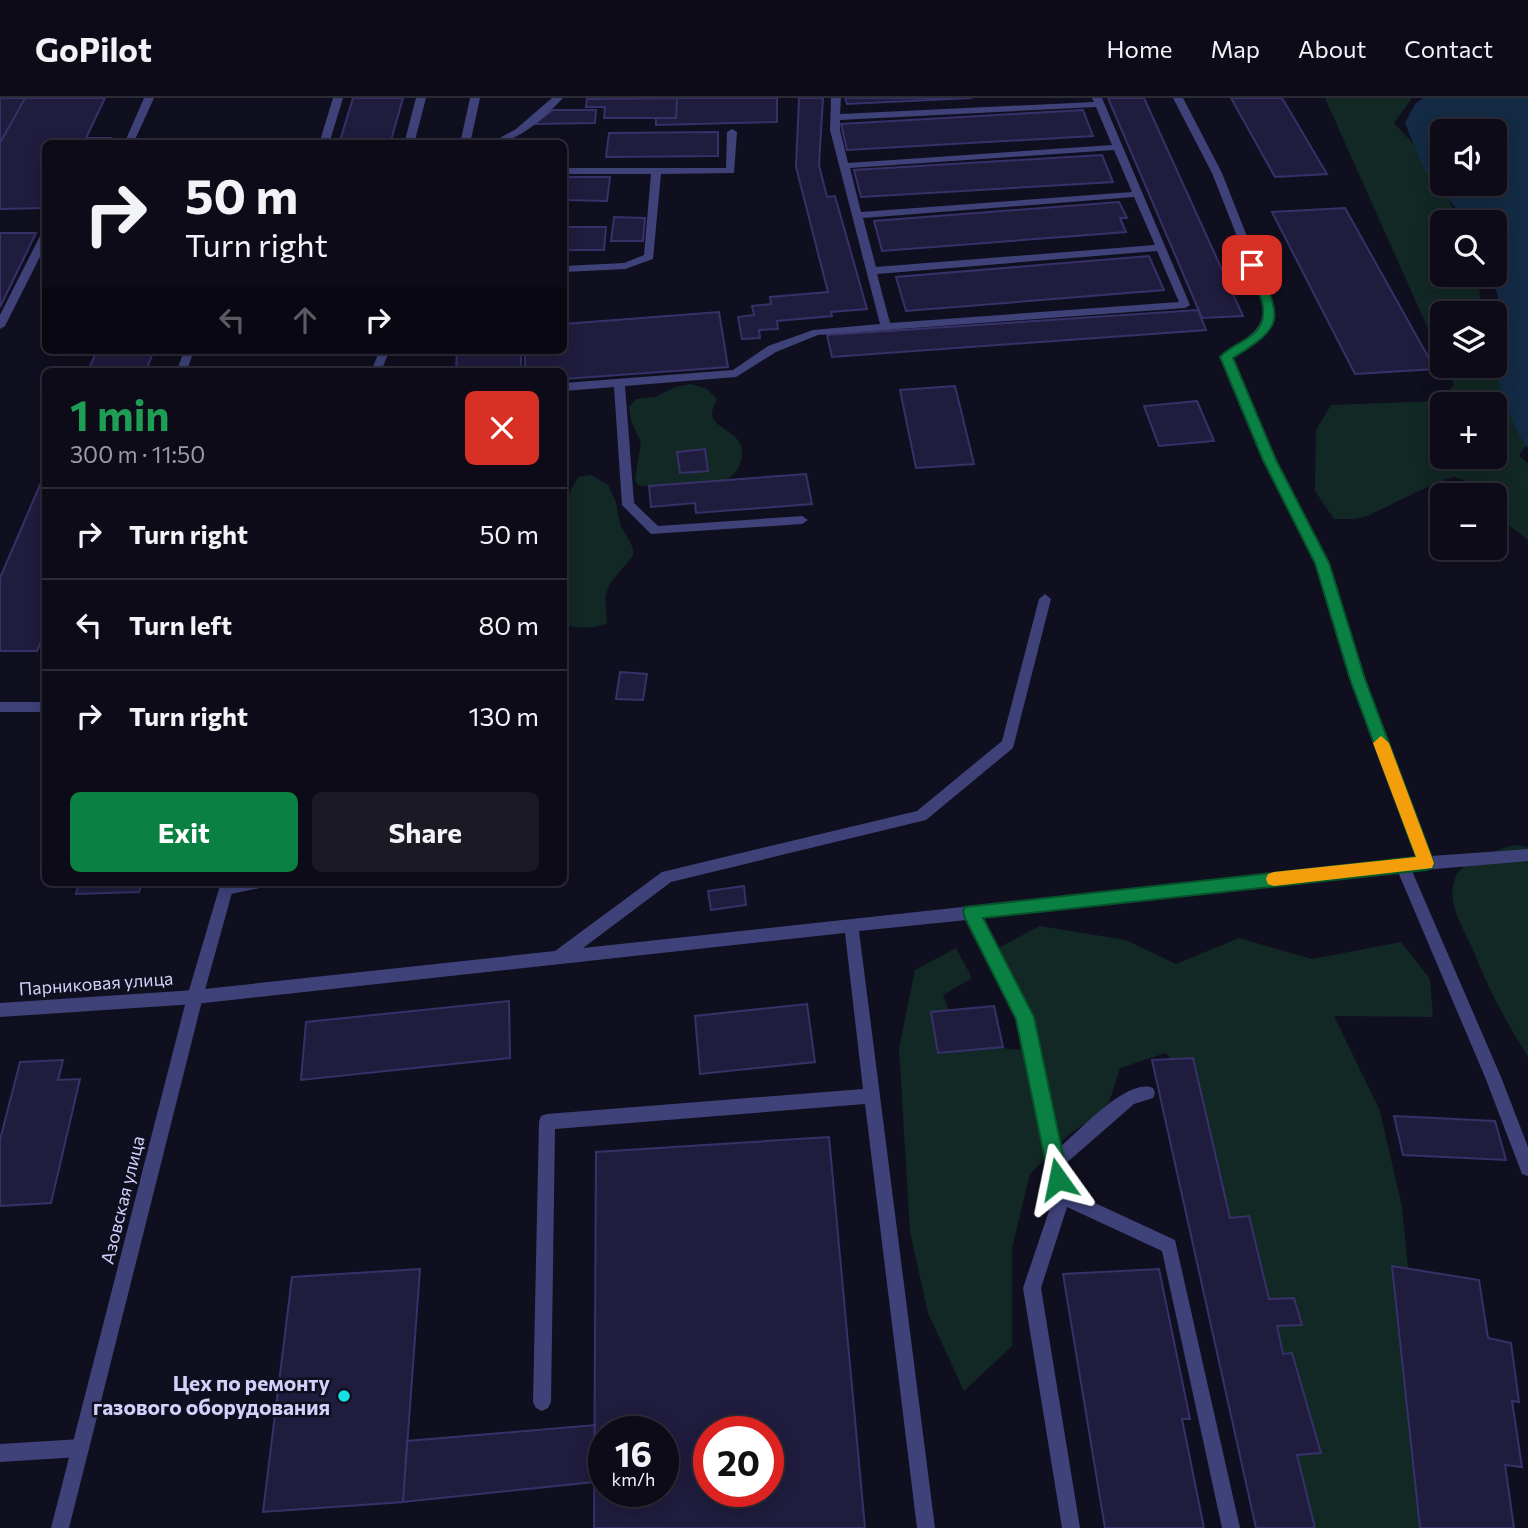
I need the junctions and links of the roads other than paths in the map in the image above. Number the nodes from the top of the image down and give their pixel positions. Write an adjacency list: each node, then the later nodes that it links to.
1 (149, 98): 11 (street)
2 (338, 98): 12 (street)
3 (421, 98): 13 (street)
4 (475, 98): 14 (street)
5 (558, 98): 15 (street)
6 (836, 98): 9 (street)
7 (1178, 98): 35 (street)
8 (1098, 101): 9 (street); 16 (street)
9 (835, 117): 17 (street)
10 (732, 132): 19 (street)
11 (130, 140)
12 (325, 140)
13 (410, 140)
14 (466, 140)
15 (501, 140)
16 (1118, 147): 17 (street); 20 (street)
17 (844, 166): 21 (street)
18 (567, 171): 19 (street)
19 (656, 171): 24 (street)
20 (1138, 194): 21 (street); 23 (street)
21 (857, 215): 25 (street)
22 (42, 242): 26 (street)
23 (1161, 248): 25 (street); 27 (street)
24 (567, 269)
25 (871, 271): 27 (street)
26 (0, 326)
27 (886, 327): 28 (street)
28 (619, 382): 29 (street); 30 (street)
29 (567, 387)
30 (802, 520)
31 (1045, 599): 40 (street)
32 (42, 707): 33 (street)
33 (0, 708)
34 (1528, 855): 35 (street, Парниковая улица)
35 (1426, 863): 36 (street, Парниковая улица)
36 (1402, 865): 38 (street, Парниковая улица); 46 (street)
37 (227, 886): 41 (street, Азовская улица)
38 (971, 912): 39 (street, Парниковая улица); 45 (street)
39 (851, 925): 40 (street, Парниковая улица); 44 (street)
40 (558, 958): 41 (street, Парниковая улица)
41 (195, 997): 42 (street, Парниковая улица); 49 (street, Азовская улица)
42 (0, 1010)
43 (1147, 1093): 45 (street)
44 (873, 1096): 48 (street); 52 (street)
45 (1055, 1162): 47 (street)
46 (1528, 1168)
47 (1062, 1196): 53 (street); 54 (street)
48 (542, 1402)
49 (80, 1448): 50 (street); 51 (street, Азовская улица)
50 (0, 1452)
51 (60, 1528)
52 (926, 1528)
53 (1071, 1528)
54 (1231, 1528)

